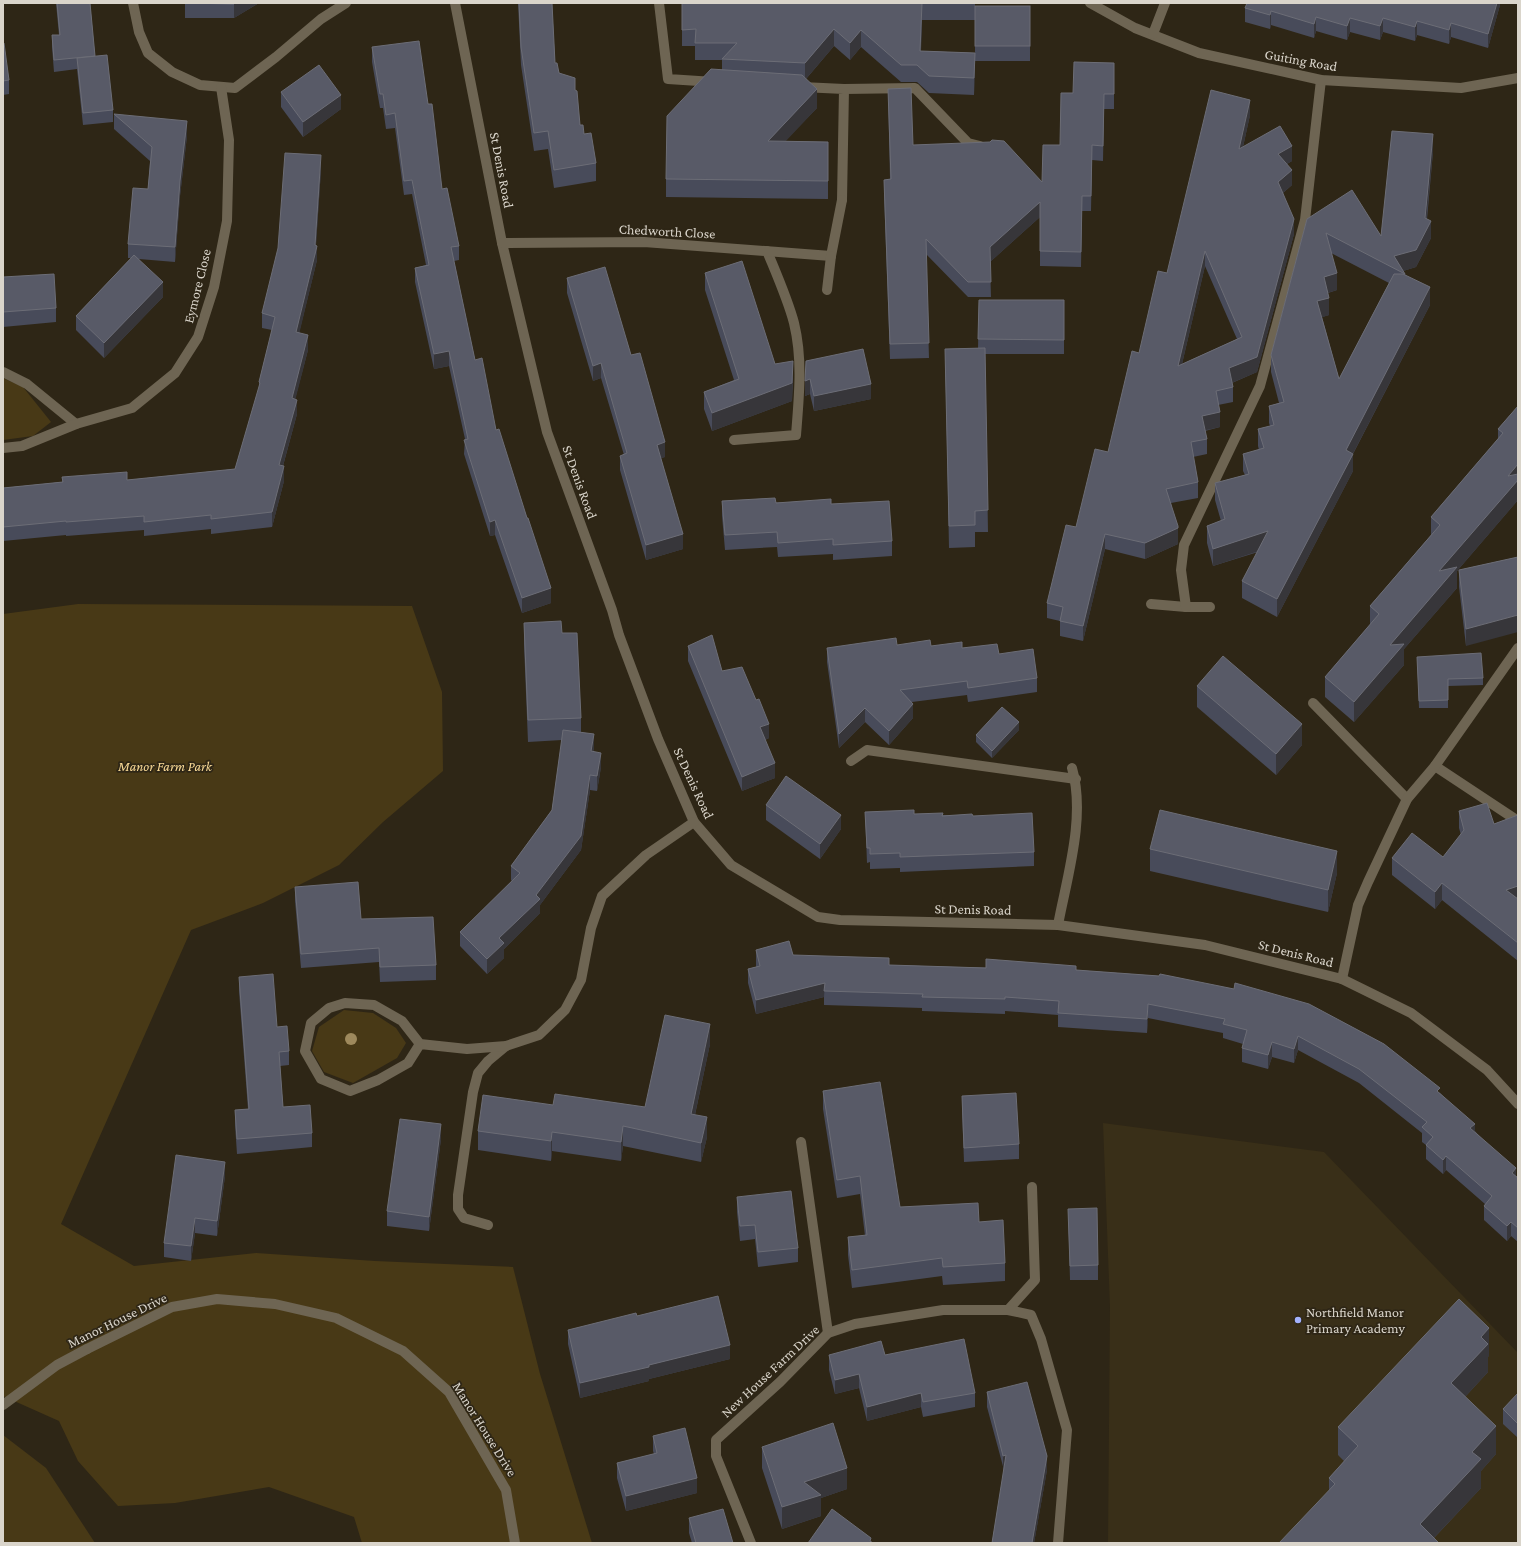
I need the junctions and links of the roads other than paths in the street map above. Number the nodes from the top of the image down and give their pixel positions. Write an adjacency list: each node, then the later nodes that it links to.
1 (134, 3): 11 (street)
2 (346, 3): 11 (street)
3 (455, 3): 15 (street, St Denis Road)
4 (658, 3): 10 (street)
5 (1090, 3): 7 (street, Guiting Road)
6 (1165, 3): 7 (street)
7 (1154, 34): 9 (street, Guiting Road)
8 (1518, 78): 9 (street, Guiting Road)
9 (1321, 80): 25 (street)
10 (722, 82)
11 (220, 86): 20 (street, Eymore Close)
12 (791, 86): 13 (street)
13 (844, 89): 14 (street); 17 (street)
14 (990, 148)
15 (502, 243): 16 (street, Chedworth Close); 34 (street, St Denis Road)
16 (767, 251): 17 (street, Chedworth Close); 21 (street)
17 (831, 256): 18 (street)
18 (827, 290)
19 (3, 372): 20 (street)
20 (76, 424): 22 (street, Eymore Close)
21 (734, 440)
22 (3, 448)
23 (1151, 604): 25 (street)
24 (1210, 607): 25 (street)
25 (1186, 608)
26 (1518, 648): 29 (street)
27 (1313, 703): 32 (street)
28 (851, 761): 31 (street)
29 (1435, 766): 32 (street); 33 (street)
30 (1072, 768): 31 (street)
31 (1076, 779): 35 (street)
32 (1407, 799): 36 (street)
33 (1518, 821)
34 (694, 822): 35 (street, St Denis Road); 38 (street)
35 (1058, 926): 36 (street, St Denis Road)
36 (1342, 979): 39 (street, St Denis Road)
37 (420, 1044): 37 (street); 38 (street)
38 (506, 1046): 42 (street)
39 (1518, 1104)
40 (801, 1142): 44 (street)
41 (1032, 1187): 43 (street)
42 (488, 1225)
43 (1008, 1310): 44 (street, New House Farm Drive); 48 (street, New House Farm Drive)
44 (828, 1333): 47 (street, New House Farm Drive)
45 (3, 1405): 46 (street, Manor House Drive)
46 (515, 1543)
47 (751, 1543)
48 (1058, 1543)

